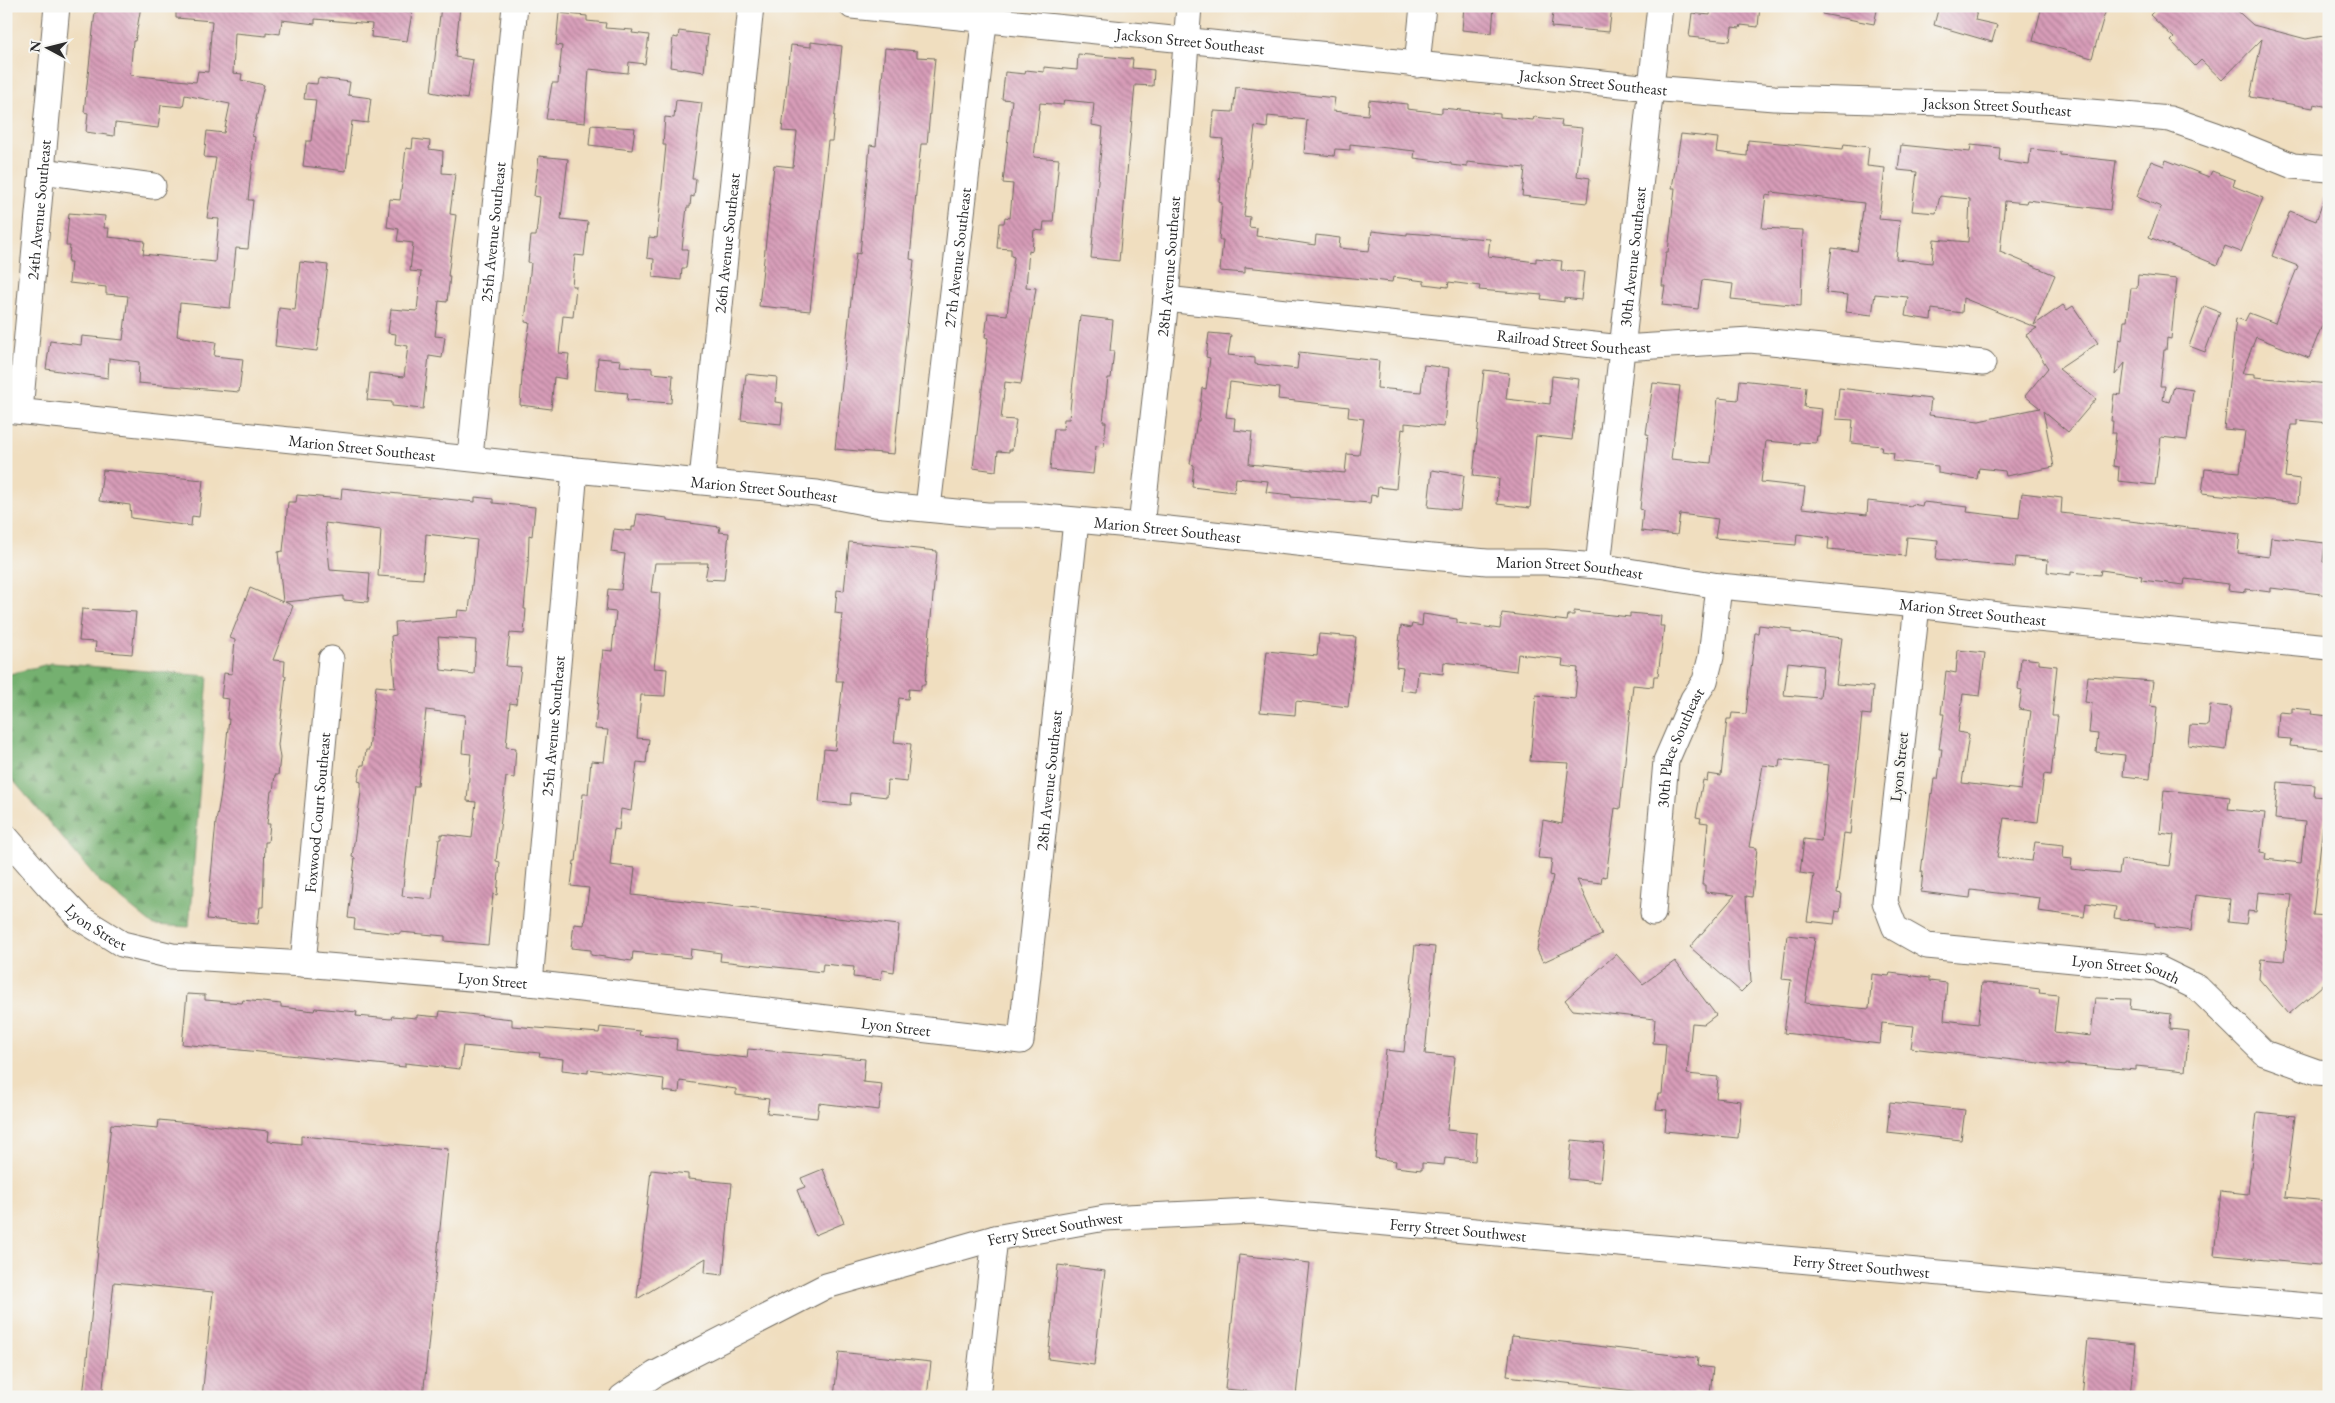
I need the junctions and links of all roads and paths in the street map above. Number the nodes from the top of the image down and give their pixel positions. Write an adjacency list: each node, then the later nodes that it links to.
1 (57, 6): 13 (street, 24th Avenue Southeast)
2 (515, 6): 19 (street, 25th Avenue Southeast)
3 (751, 6): 21 (street, 26th Avenue Southeast)
4 (852, 6): 8 (street, Jackson Street Southeast)
5 (1189, 6): 9 (street, 28th Avenue Southeast)
6 (1423, 6): 10 (street)
7 (1660, 6): 11 (street, 30th Avenue Southeast)
8 (985, 14): 9 (street, Jackson Street Southeast); 22 (street, 27th Avenue Southeast)
9 (1186, 41): 10 (street, Jackson Street Southeast); 15 (street, 28th Avenue Southeast)
10 (1417, 65): 11 (street, Jackson Street Southeast)
11 (1651, 88): 12 (street, Jackson Street Southeast); 16 (street, 30th Avenue Southeast)
12 (2329, 169)
13 (42, 171): 14 (street); 18 (street, 24th Avenue Southeast)
14 (153, 186)
15 (1166, 299): 16 (street, Railroad Street Southeast); 24 (street, 28th Avenue Southeast)
16 (1622, 348): 17 (street, Railroad Street Southeast); 25 (street, 30th Avenue Southeast)
17 (1982, 363)
18 (13, 410): 19 (street, Marion Street Southeast)
19 (470, 457): 20 (street, Marion Street Southeast)
20 (575, 470): 21 (street, Marion Street Southeast); 34 (street, 25th Avenue Southeast)
21 (702, 480): 22 (street, Marion Street Southeast)
22 (928, 508): 23 (street, Marion Street Southeast)
23 (1076, 521): 24 (street, Marion Street Southeast); 35 (street, 28th Avenue Southeast)
24 (1141, 526): 25 (street, Marion Street Southeast)
25 (1598, 566): 26 (street, Marion Street Southeast)
26 (1719, 586): 27 (street, Marion Street Southeast); 31 (street, 30th Place Southeast)
27 (1917, 605): 28 (street, Marion Street Southeast); 32 (street, Lyon Street)
28 (2329, 647)
29 (331, 659): 33 (street, Foxwood Court Southeast)
30 (6, 836): 33 (street, Lyon Street)
31 (1653, 914)
32 (1895, 928): 36 (street, Lyon Street South)
33 (303, 964): 34 (street, Lyon Street)
34 (530, 983): 35 (street, Lyon Street)
35 (1021, 1041)
36 (2329, 1073)
37 (995, 1238): 38 (street, Ferry Street Southwest); 39 (street, Ferry Street Southwest); 40 (street)
38 (2329, 1308)
39 (622, 1397)
40 (977, 1397)

